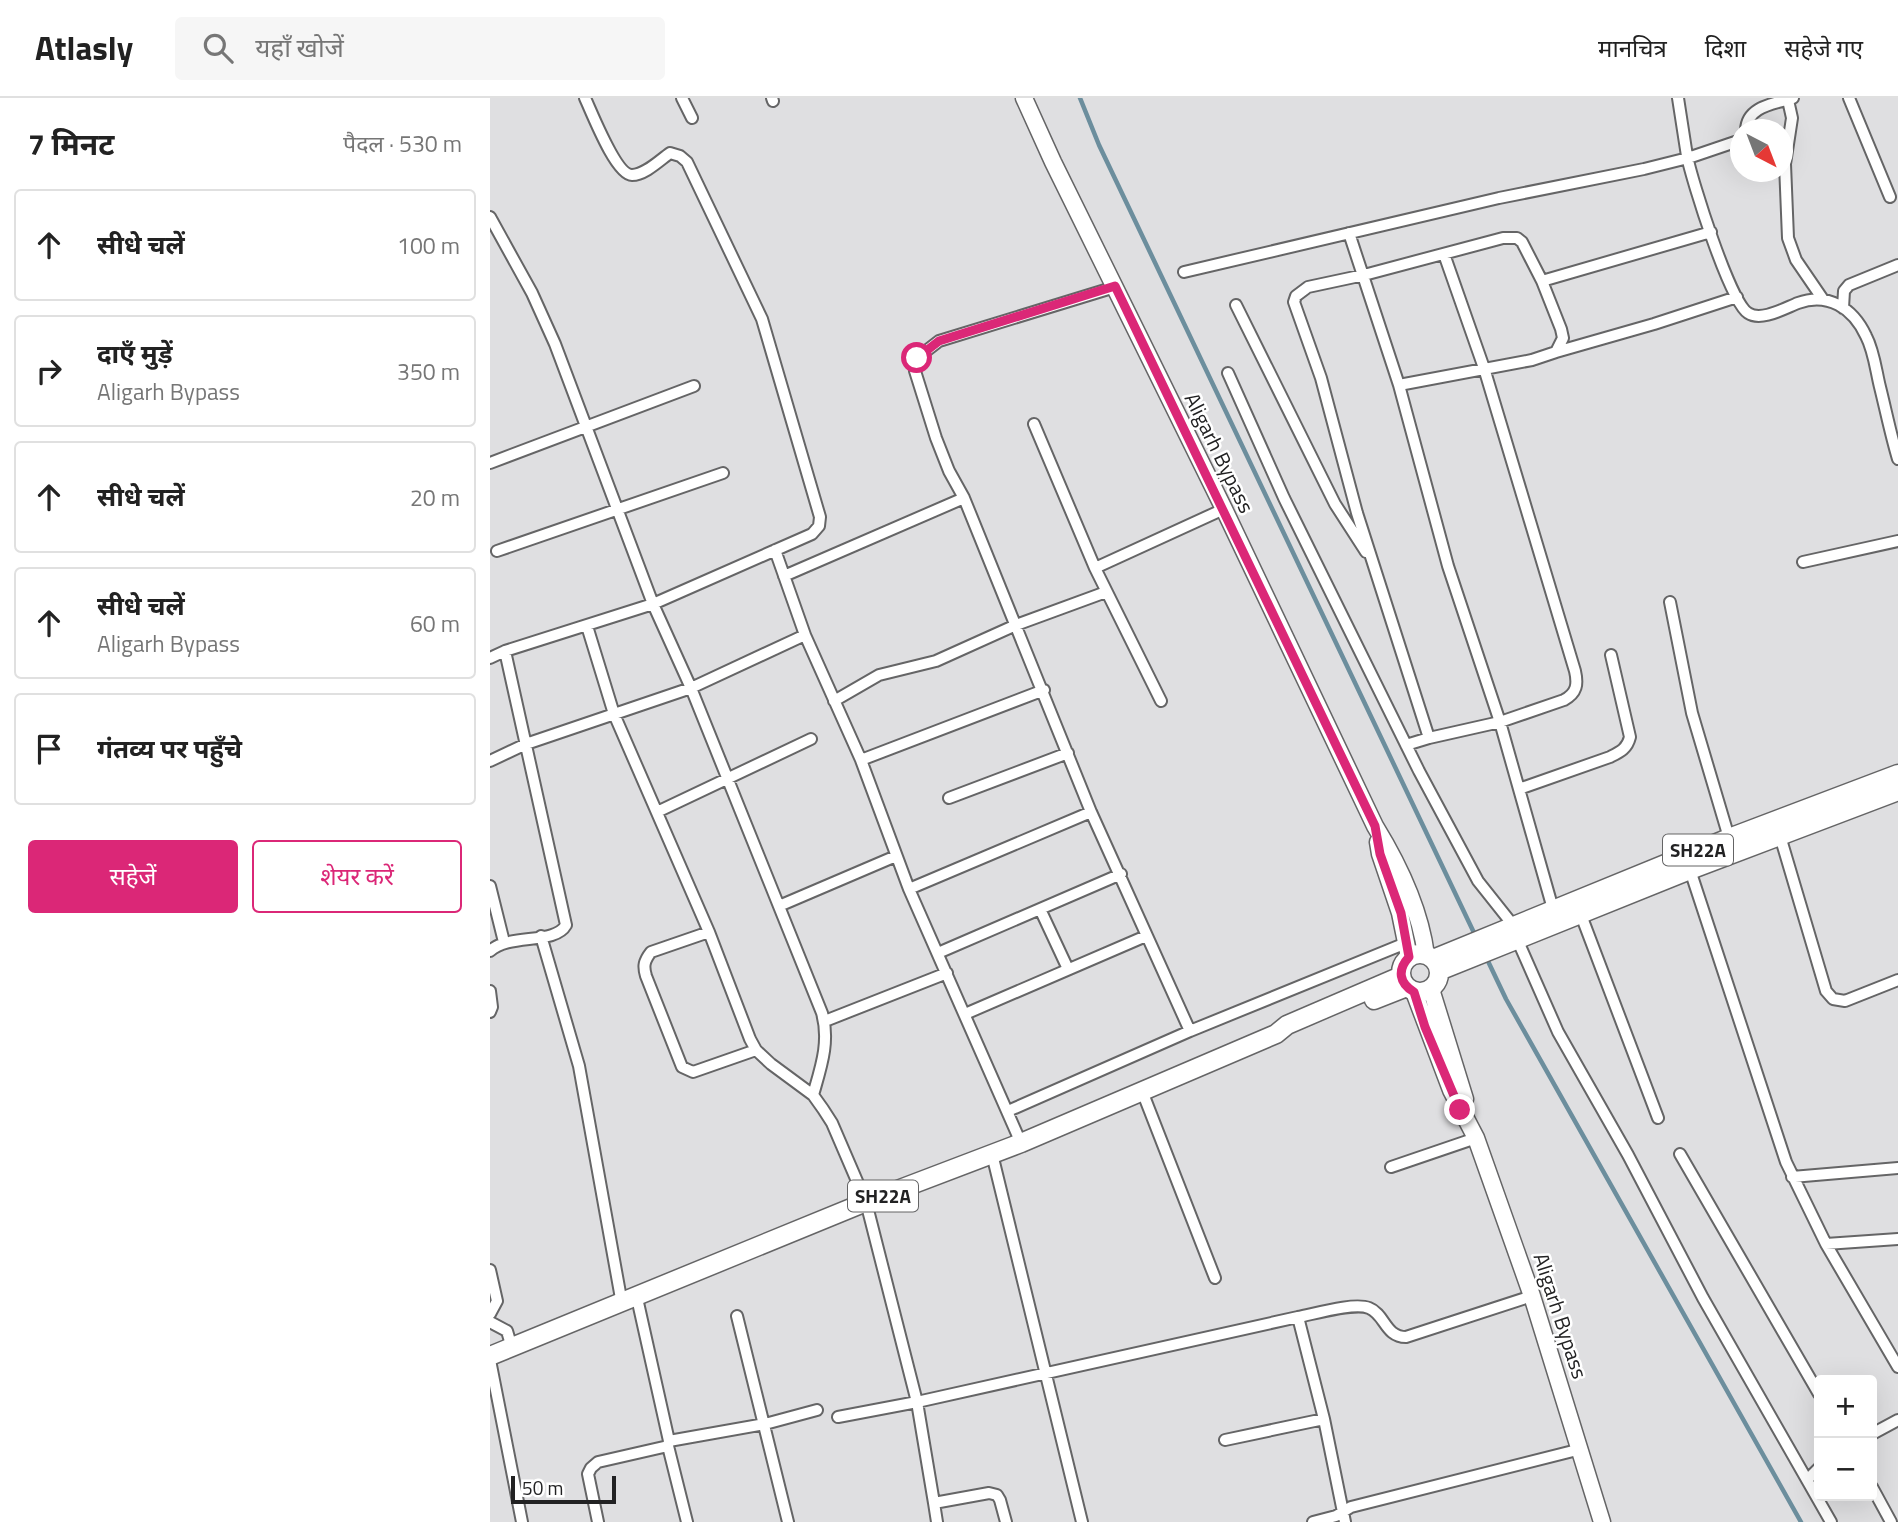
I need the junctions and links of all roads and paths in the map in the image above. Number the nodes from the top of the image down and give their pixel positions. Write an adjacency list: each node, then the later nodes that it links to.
1 (585, 98): 39 (street)
2 (682, 98): 7 (street)
3 (1024, 98): 20 (main road, Aligarh Bypass)
4 (1678, 98): 10 (street)
5 (1849, 98): 11 (street)
6 (1791, 99): 8 (street); 22 (street)
7 (692, 118)
8 (1747, 119)
9 (1730, 144): 10 (street)
10 (1688, 158): 13 (street); 14 (street)
11 (1890, 197)
12 (490, 217): 31 (street)
13 (1711, 232): 19 (street); 21 (street)
14 (1349, 233): 17 (street); 18 (street)
15 (1444, 254): 18 (street); 19 (street); 26 (street)
16 (1898, 265): 24 (street)
17 (1184, 272)
18 (1364, 275): 28 (street); 41 (street)
19 (1542, 281): 25 (street)
20 (1115, 286): 35 (street); 37 (main road, Aligarh Bypass)
21 (1737, 298): 22 (street); 25 (street)
22 (1822, 298): 24 (street)
23 (1236, 305): 41 (street)
24 (1843, 308): 32 (street)
25 (1556, 352): 26 (street)
26 (1484, 368): 28 (street); 59 (street)
27 (1228, 373): 63 (street)
28 (1399, 385): 59 (street)
29 (694, 386): 31 (street)
30 (1034, 424): 43 (street)
31 (584, 427): 33 (street); 36 (street)
32 (1898, 459)
33 (490, 463)
34 (723, 473): 36 (street)
35 (964, 498): 44 (street); 48 (street)
36 (617, 509): 40 (street); 47 (street)
37 (1224, 509): 43 (street); 74 (main road, Aligarh Bypass)
38 (1898, 541): 42 (street)
39 (775, 550): 44 (street); 47 (street)
40 (497, 551)
41 (1372, 560): 60 (street)
42 (1803, 562)
43 (1095, 568): 45 (street)
44 (784, 576): 50 (street)
45 (1106, 592): 48 (street); 57 (street)
46 (1670, 602): 76 (street)
47 (653, 604): 49 (street); 54 (street)
48 (1016, 625): 55 (street); 56 (street)
49 (587, 626): 51 (street); 58 (street)
50 (805, 635): 54 (street); 56 (street)
51 (505, 651): 53 (street); 62 (street)
52 (1611, 655): 69 (street)
53 (490, 657)
54 (691, 688): 58 (street); 68 (street)
55 (1044, 690): 64 (street); 65 (street)
56 (834, 701): 65 (street)
57 (1161, 701)
58 (614, 714): 62 (street); 72 (street)
59 (1500, 722): 60 (street); 69 (street)
60 (1429, 737): 63 (street)
61 (811, 740): 68 (street)
62 (526, 744): 66 (street); 88 (street)
63 (1406, 745): 87 (street)
64 (1068, 752): 71 (street); 73 (street)
65 (861, 760): 77 (street)
66 (490, 761)
67 (1898, 774): 76 (main road, SH22A)
68 (729, 780): 72 (street); 82 (street)
69 (1519, 789): 84 (street)
70 (1898, 790): 75 (main road, SH22A)
71 (949, 798)
72 (657, 812): 86 (street)
73 (1091, 812): 79 (street); 81 (street)
74 (1375, 826): 93 (main road, Aligarh Bypass); 93 (main road, Aligarh Bypass)
75 (1780, 836): 76 (main road, SH22A); 96 (street)
76 (1731, 846): 78 (main road, SH22A); 84 (main road, SH22A)
77 (896, 856): 81 (street); 82 (street)
78 (1690, 870): 85 (main road, SH22A); 114 (street)
79 (1121, 874): 83 (street); 89 (street)
80 (490, 886): 90 (street)
81 (909, 889): 92 (street)
82 (779, 906): 101 (street)
83 (1040, 909): 92 (street); 94 (street)
84 (1553, 909): 87 (main road, SH22A)
85 (1581, 915): 87 (main road, SH22A); 107 (street)
86 (709, 932): 103 (street); 103 (street)
87 (1508, 935): 93 (main road, SH22A); 142 (street)
88 (541, 936): 90 (street); 121 (street)
89 (1146, 936): 94 (street); 102 (street)
90 (504, 942): 91 (street)
91 (490, 951)
92 (938, 953): 95 (street)
93 (1430, 958): 97 (main road); 97 (main road); 102 (street)
94 (1068, 969): 100 (street)
95 (947, 973): 100 (street); 101 (street)
96 (1898, 980)
97 (1413, 986): 104 (main road, SH22A); 108 (main road, Aligarh Bypass)
98 (490, 991): 99 (street)
99 (490, 1012)
100 (965, 1014): 106 (street)
101 (825, 1021): 105 (street)
102 (1190, 1031): 106 (street)
103 (756, 1050): 105 (street)
104 (1142, 1091): 109 (main road, SH22A); 119 (street)
105 (813, 1095): 115 (street)
106 (1007, 1111): 109 (street)
107 (1658, 1118)
108 (1473, 1132): 112 (street); 120 (main road, Aligarh Bypass)
109 (1021, 1143): 110 (main road, SH22A)
110 (992, 1154): 115 (main road, SH22A); 129 (street)
111 (1680, 1154): 130 (street)
112 (1391, 1167)
113 (1898, 1168): 114 (street)
114 (1792, 1177): 117 (street)
115 (866, 1202): 121 (main road, SH22A); 131 (street)
116 (1898, 1239): 117 (street)
117 (1826, 1244): 128 (street)
118 (490, 1270): 122 (street)
119 (1215, 1278)
120 (1532, 1296): 124 (street); 140 (main road, Aligarh Bypass)
121 (629, 1301): 126 (main road, SH22A); 139 (street)
122 (490, 1314)
123 (737, 1316): 136 (street)
124 (1298, 1317): 129 (street); 134 (street)
125 (490, 1322): 126 (street)
126 (512, 1348): 127 (main road, SH22A)
127 (490, 1358): 146 (street)
128 (1898, 1367)
129 (1046, 1373): 131 (street); 152 (street)
130 (1814, 1385)
131 (917, 1402): 133 (street); 144 (street)
132 (817, 1410): 136 (street)
133 (838, 1417)
134 (1324, 1419): 138 (street); 145 (street)
135 (1898, 1420): 137 (street)
136 (765, 1424): 139 (street); 149 (street)
137 (1877, 1431)
138 (1225, 1440)
139 (669, 1444): 147 (street); 148 (street)
140 (1581, 1449): 145 (street); 154 (main road, Aligarh Bypass)
141 (1814, 1473): 142 (street)
142 (1807, 1480): 155 (street)
143 (1877, 1496): 156 (street)
144 (934, 1503): 150 (street); 151 (street)
145 (1344, 1517): 153 (street)
146 (522, 1522)
147 (598, 1522)
148 (687, 1522)
149 (788, 1522)
150 (937, 1522)
151 (1006, 1522)
152 (1082, 1522)
153 (1314, 1522)
154 (1602, 1522)
155 (1831, 1522)
156 (1891, 1522)

